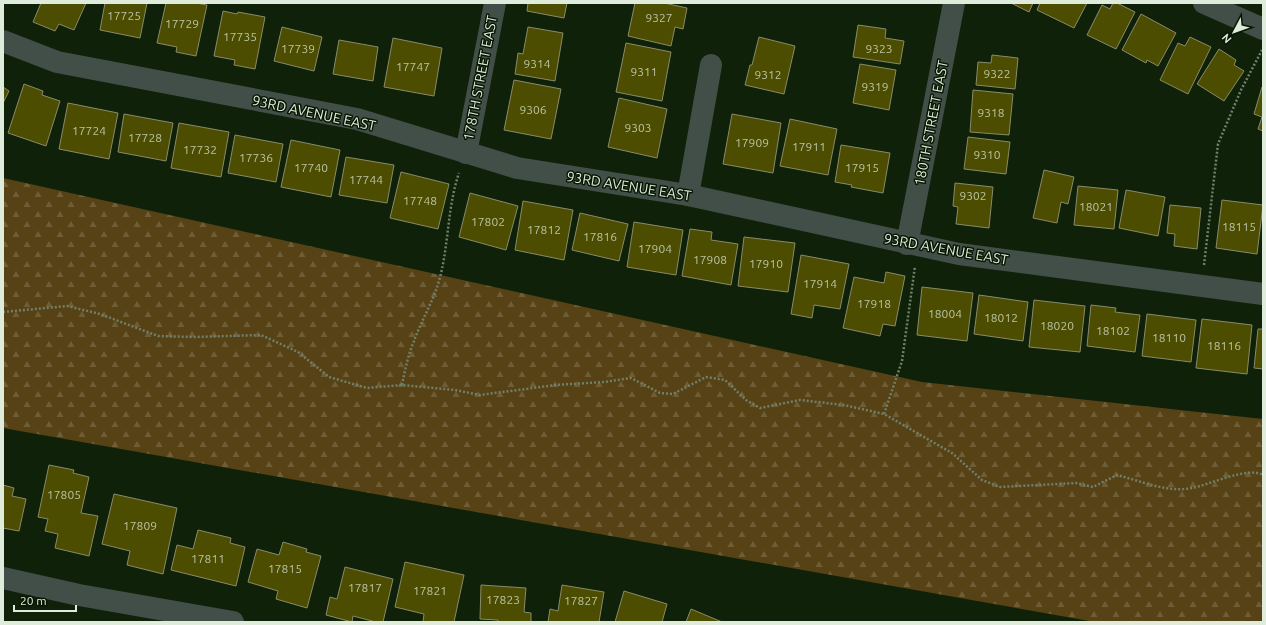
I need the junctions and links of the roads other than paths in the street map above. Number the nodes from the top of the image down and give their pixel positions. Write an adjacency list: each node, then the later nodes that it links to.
1 (495, 3): 7 (street, 178TH STREET EAST)
2 (954, 3): 9 (street, 180TH STREET EAST)
3 (1204, 3): 4 (street)
4 (1263, 29)
5 (3, 41): 7 (street, 93RD AVENUE EAST)
6 (711, 65): 8 (street)
7 (466, 153): 8 (street, 93RD AVENUE EAST)
8 (688, 195): 9 (street, 93RD AVENUE EAST)
9 (913, 245): 10 (street, 93RD AVENUE EAST)
10 (1263, 294)
11 (3, 578): 12 (street)
12 (233, 622)

